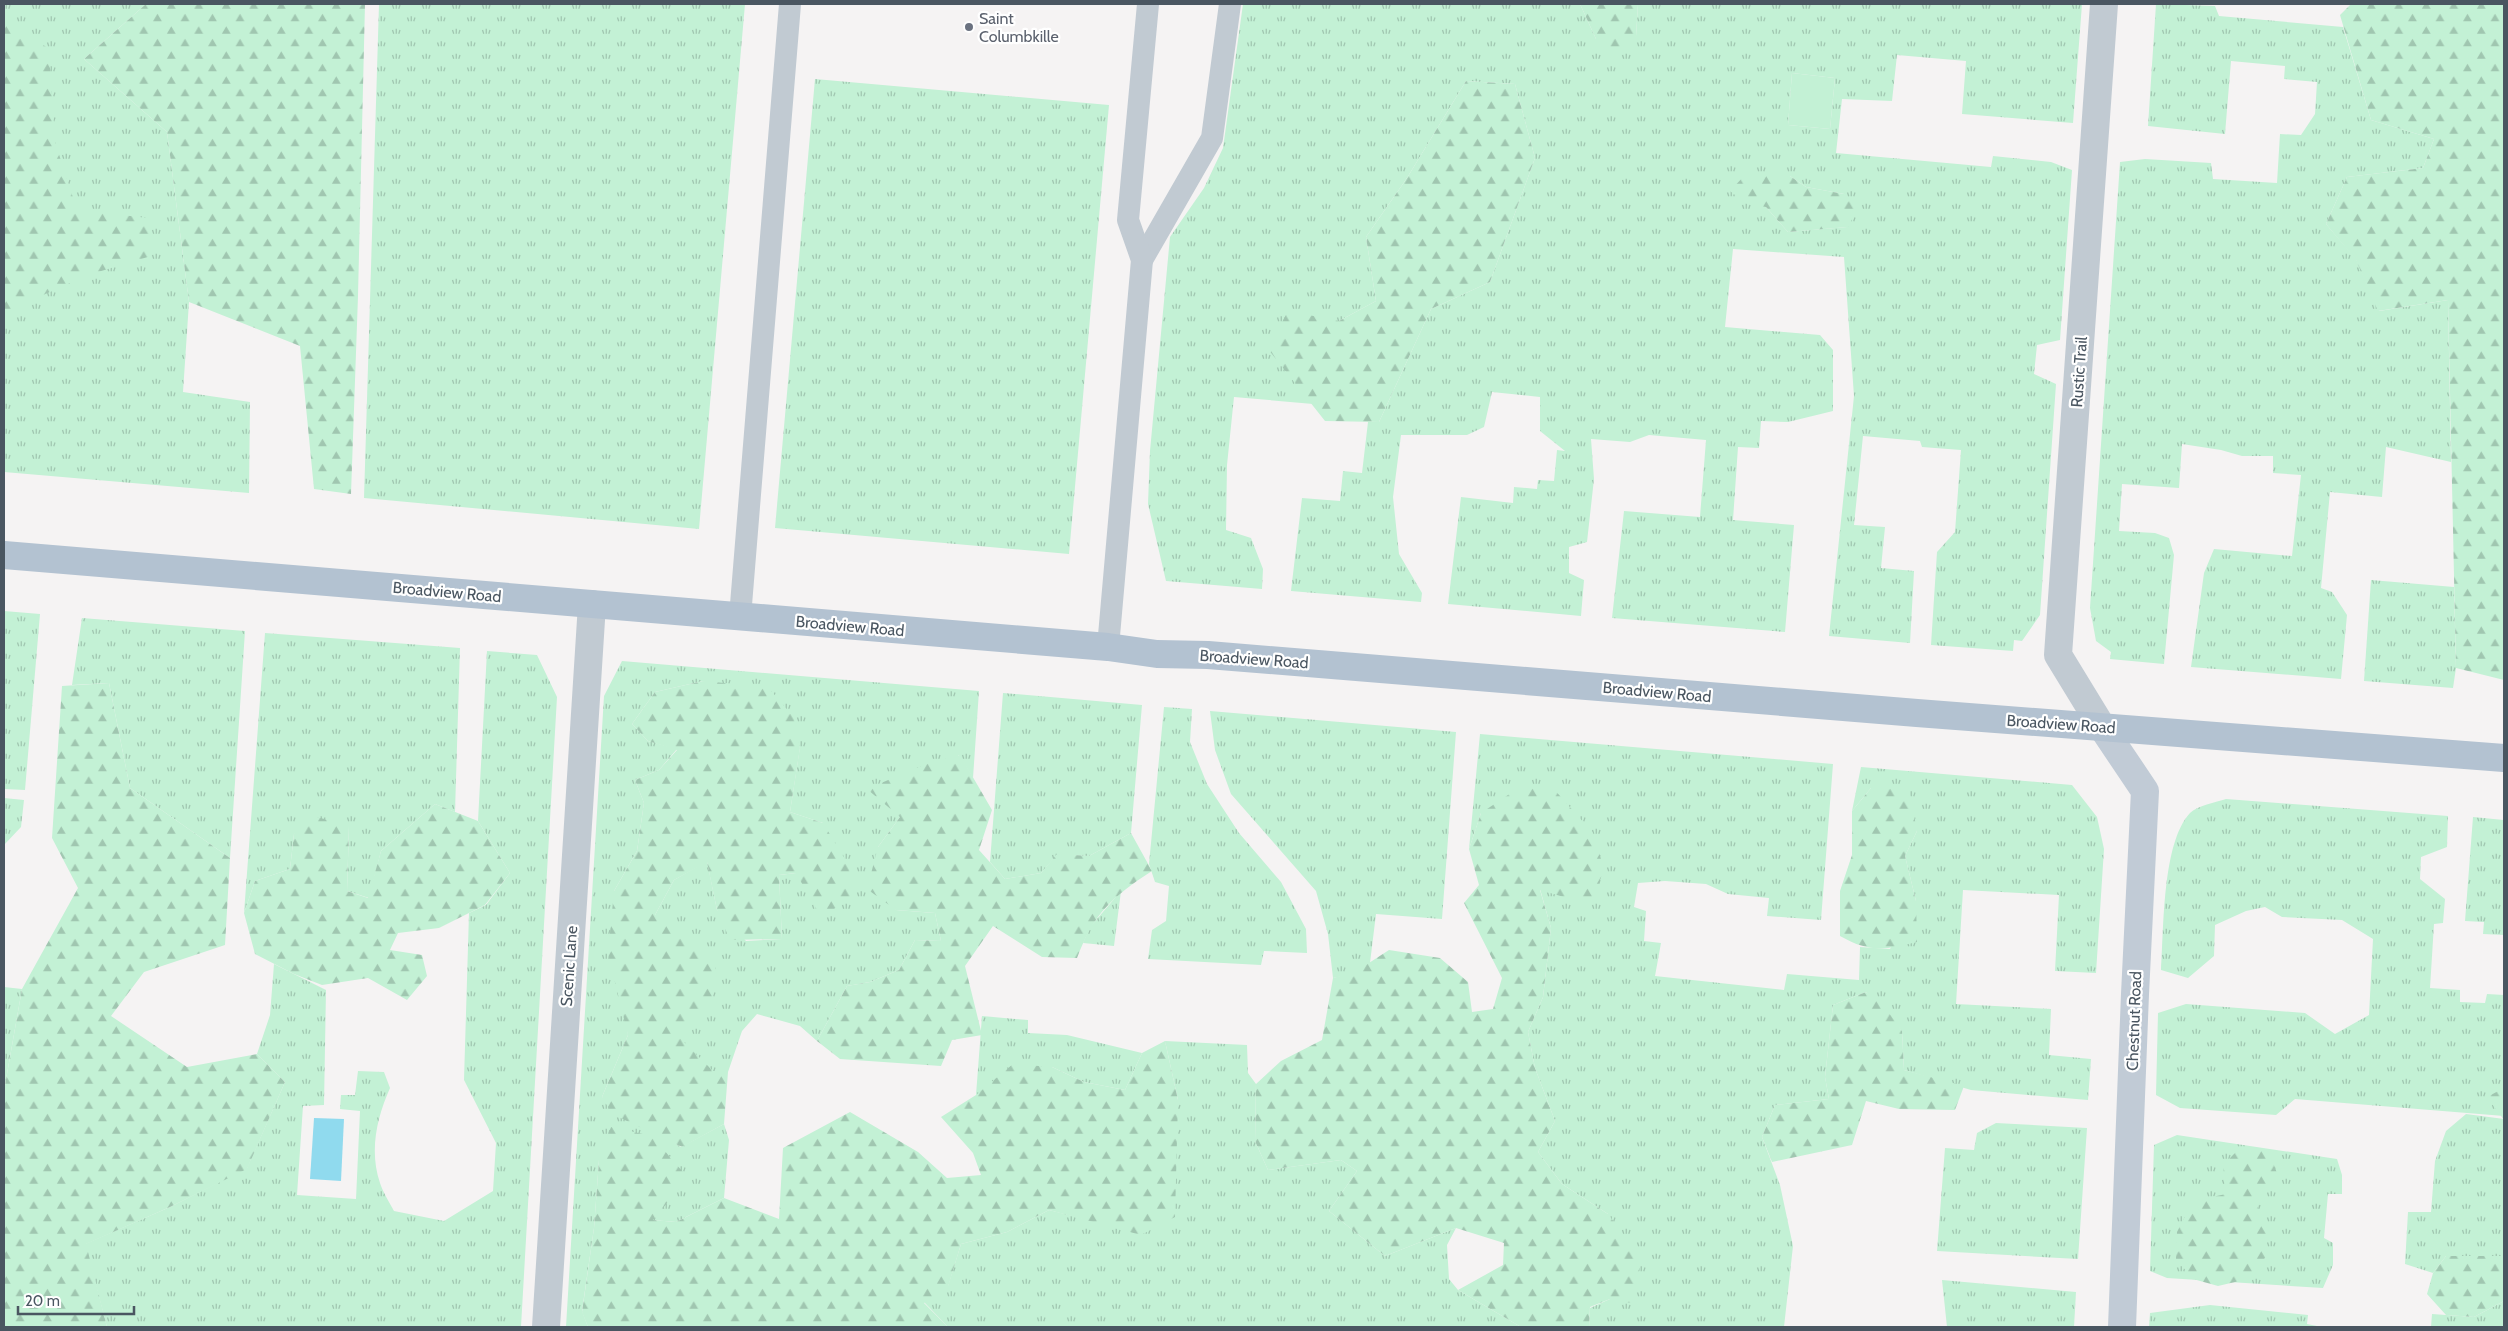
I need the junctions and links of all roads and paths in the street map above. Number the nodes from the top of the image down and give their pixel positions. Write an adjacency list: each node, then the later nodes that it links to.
1 (790, 4): 8 (lane)
2 (1148, 4): 5 (lane)
3 (1230, 4): 5 (lane)
4 (2104, 4): 10 (street, Rustic Trail)
5 (1142, 260): 9 (lane)
6 (4, 555): 7 (main road, Broadview Road)
7 (592, 604): 8 (main road, Broadview Road); 12 (street, Scenic Lane)
8 (740, 617): 9 (main road, Broadview Road)
9 (1108, 647): 10 (main road, Broadview Road)
10 (2102, 727): 11 (main road, Broadview Road); 13 (street, Chestnut Road)
11 (2504, 758)
12 (546, 1327)
13 (2122, 1327)

